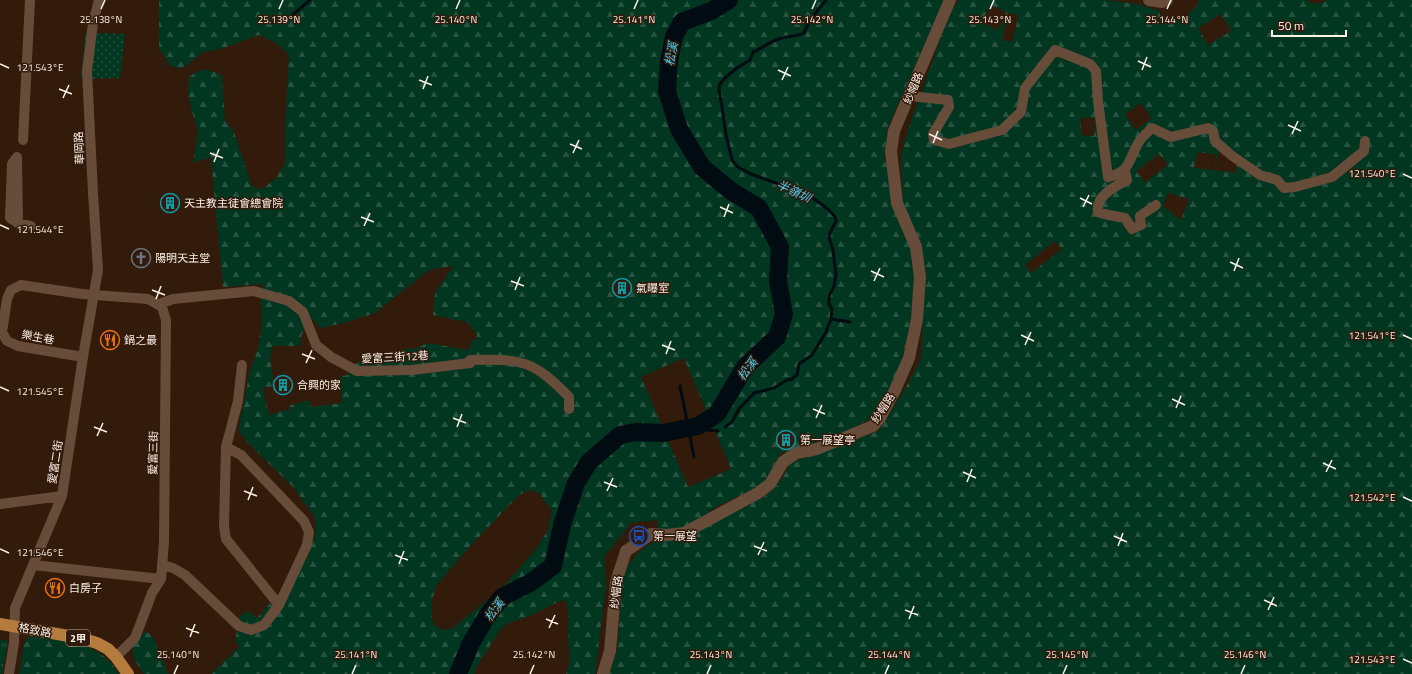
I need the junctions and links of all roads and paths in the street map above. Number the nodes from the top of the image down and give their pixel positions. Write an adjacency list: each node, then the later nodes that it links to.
1 (30, 0): 7 (street)
2 (99, 0): 13 (street, 華岡路)
3 (950, 0): 6 (street, 紗帽路)
4 (1149, 0): 5 (street)
5 (1167, 0)
6 (909, 96): 9 (street); 30 (street, 紗帽路)
7 (23, 140)
8 (1365, 141): 9 (street)
9 (1124, 171): 10 (street)
10 (1156, 205)
11 (18, 223): 11 (street); 12 (street)
12 (30, 226)
13 (93, 294): 14 (street); 15 (street, 愛富二街); 15 (street, 樂生巷)
14 (159, 304): 17 (street, 愛富三街12巷); 22 (street, 愛富三街)
15 (83, 357): 19 (street, 愛富二街)
16 (242, 365): 18 (street)
17 (569, 409)
18 (226, 447): 24 (street); 24 (street)
19 (62, 496): 20 (street); 21 (street, 愛富二街)
20 (0, 504)
21 (33, 565): 23 (street); 26 (street, 愛富二街)
22 (163, 566): 23 (street, 愛富三街); 24 (street)
23 (161, 579): 27 (street, 愛富三街)
24 (279, 604)
25 (0, 624): 26 (main road, 格致路 / 2甲)
26 (14, 626): 27 (main road, 格致路 / 2甲); 28 (street, 愛富二街)
27 (116, 657): 29 (main road, 格致路 / 2甲)
28 (9, 674)
29 (128, 674)
30 (603, 674)

